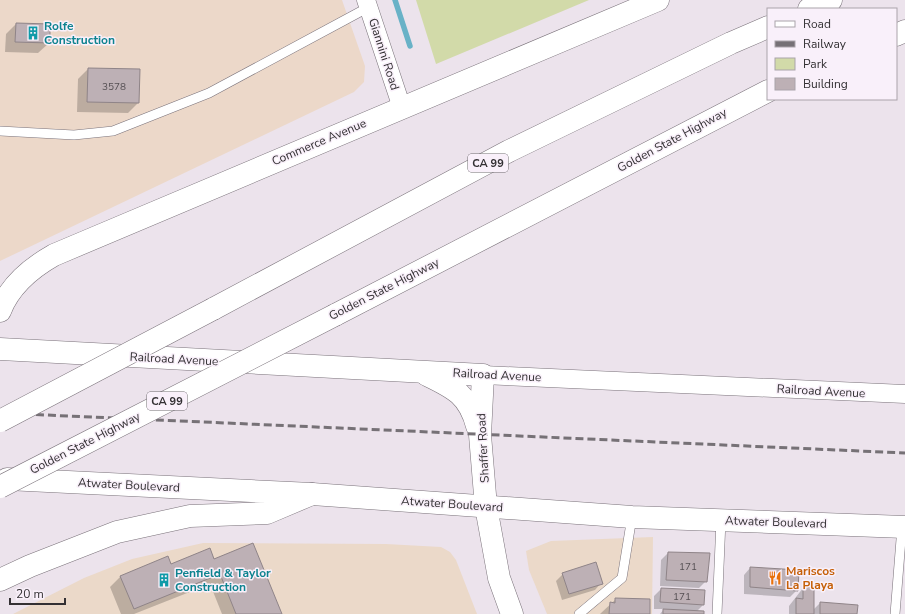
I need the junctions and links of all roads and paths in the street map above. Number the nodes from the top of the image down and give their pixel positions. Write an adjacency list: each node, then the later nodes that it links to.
1 (658, 0): 7 (main road, Commerce Avenue)
2 (830, 0): 4 (main road)
3 (368, 4): 7 (street, Giannini Road); 8 (lane)
4 (811, 8)
5 (767, 27): 14 (main road, CA 99, bridge)
6 (767, 92): 17 (main road, Golden State Highway / CA 99, bridge)
7 (402, 108): 9 (main road, Commerce Avenue)
8 (0, 130)
9 (0, 311)
10 (0, 349): 11 (main road, Railroad Avenue)
11 (420, 372): 12 (main road, Railroad Avenue); 15 (main road)
12 (483, 375): 13 (street, Railroad Avenue); 15 (main road, Shaffer Road)
13 (905, 394)
14 (0, 421)
15 (480, 434): 19 (main road, Shaffer Road)
16 (0, 479): 18 (main road, Atwater Boulevard)
17 (0, 487)
18 (312, 494): 19 (main road, Atwater Boulevard); 23 (main road)
19 (486, 507): 20 (main road, Atwater Boulevard); 24 (main road, Shaffer Road)
20 (632, 517): 21 (main road, Atwater Boulevard); 25 (lane)
21 (721, 520): 22 (main road, Atwater Boulevard); 26 (lane)
22 (904, 527): 27 (lane)
23 (0, 580)
24 (512, 614)
25 (579, 614)
26 (717, 614)
27 (895, 614)

